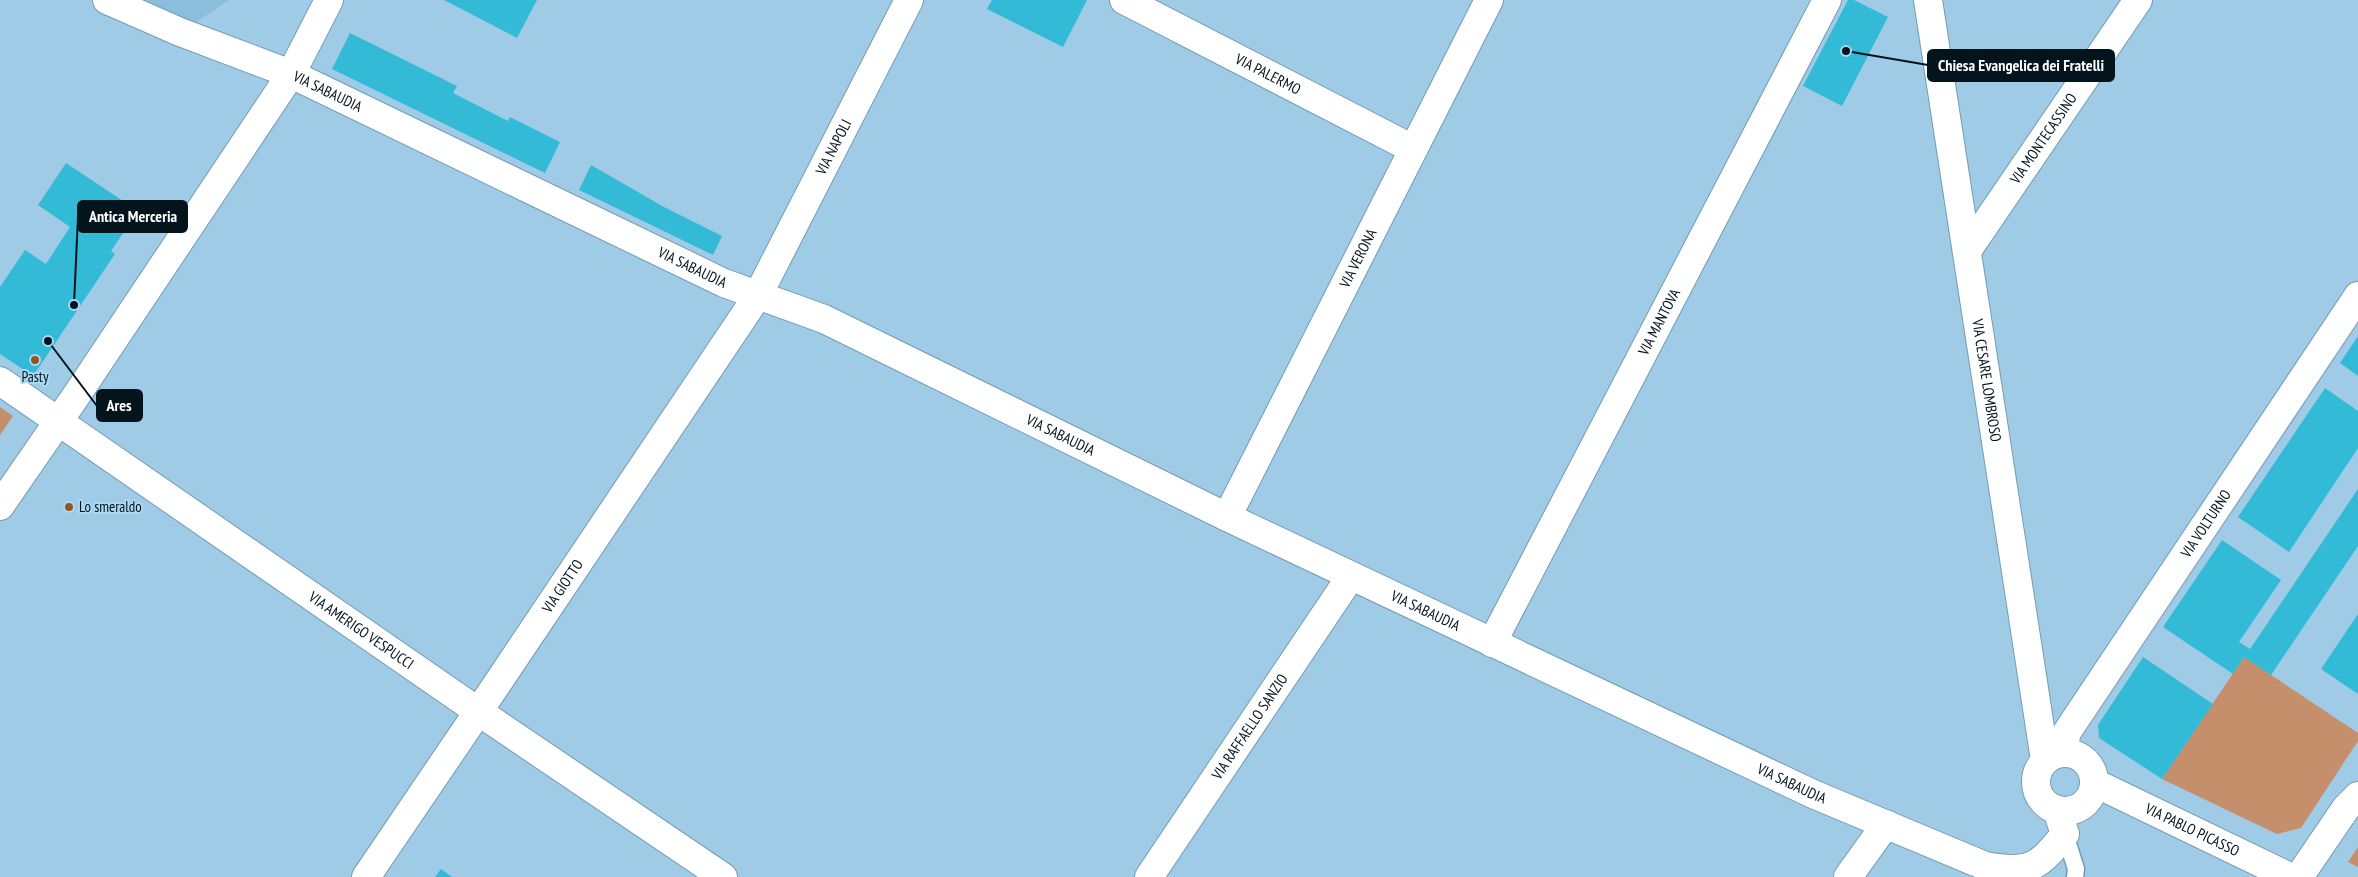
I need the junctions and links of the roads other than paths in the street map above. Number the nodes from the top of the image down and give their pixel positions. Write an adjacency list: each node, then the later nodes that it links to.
1 (108, 0): 9 (street, VIA SABAUDIA)
2 (329, 0): 9 (street)
3 (909, 0): 12 (street, VIA NAPOLI)
4 (1124, 0): 10 (street, VIA PALERMO)
5 (1489, 0): 10 (street, VIA VERONA)
6 (1827, 0): 19 (street, VIA MANTOVA)
7 (1928, 0): 11 (street, VIA CESARE LOMBROSO)
8 (2138, 0): 11 (street, VIA MONTECASSINO)
9 (291, 74): 12 (street, VIA SABAUDIA); 15 (street)
10 (1413, 149): 17 (street, VIA VERONA)
11 (1967, 252): 21 (street, VIA CESARE LOMBROSO)
12 (758, 295): 17 (street, VIA SABAUDIA); 20 (street, VIA GIOTTO)
13 (2358, 296): 21 (street, VIA VOLTURNO)
14 (0, 381): 15 (street, VIA AMERIGO VESPUCCI)
15 (58, 421): 16 (street); 20 (street, VIA AMERIGO VESPUCCI)
16 (0, 506)
17 (1227, 517): 18 (street, VIA SABAUDIA)
18 (1351, 576): 19 (street, VIA SABAUDIA); 29 (street, VIA RAFFAELLO SANZIO)
19 (1492, 642): 25 (street, VIA SABAUDIA)
20 (479, 712): 27 (street, VIA GIOTTO); 28 (street, VIA AMERIGO VESPUCCI)
21 (2054, 756): 22 (street); 24 (street)
22 (2095, 783): 24 (street); 32 (street, VIA PABLO PICASSO)
23 (2358, 796): 33 (street)
24 (2061, 822): 26 (street); 31 (lane)
25 (1886, 824): 26 (street, VIA SABAUDIA); 30 (street)
26 (2014, 874)
27 (366, 877)
28 (723, 877)
29 (1149, 877)
30 (1848, 877)
31 (2075, 877)
32 (2290, 877)
33 (2299, 877)

